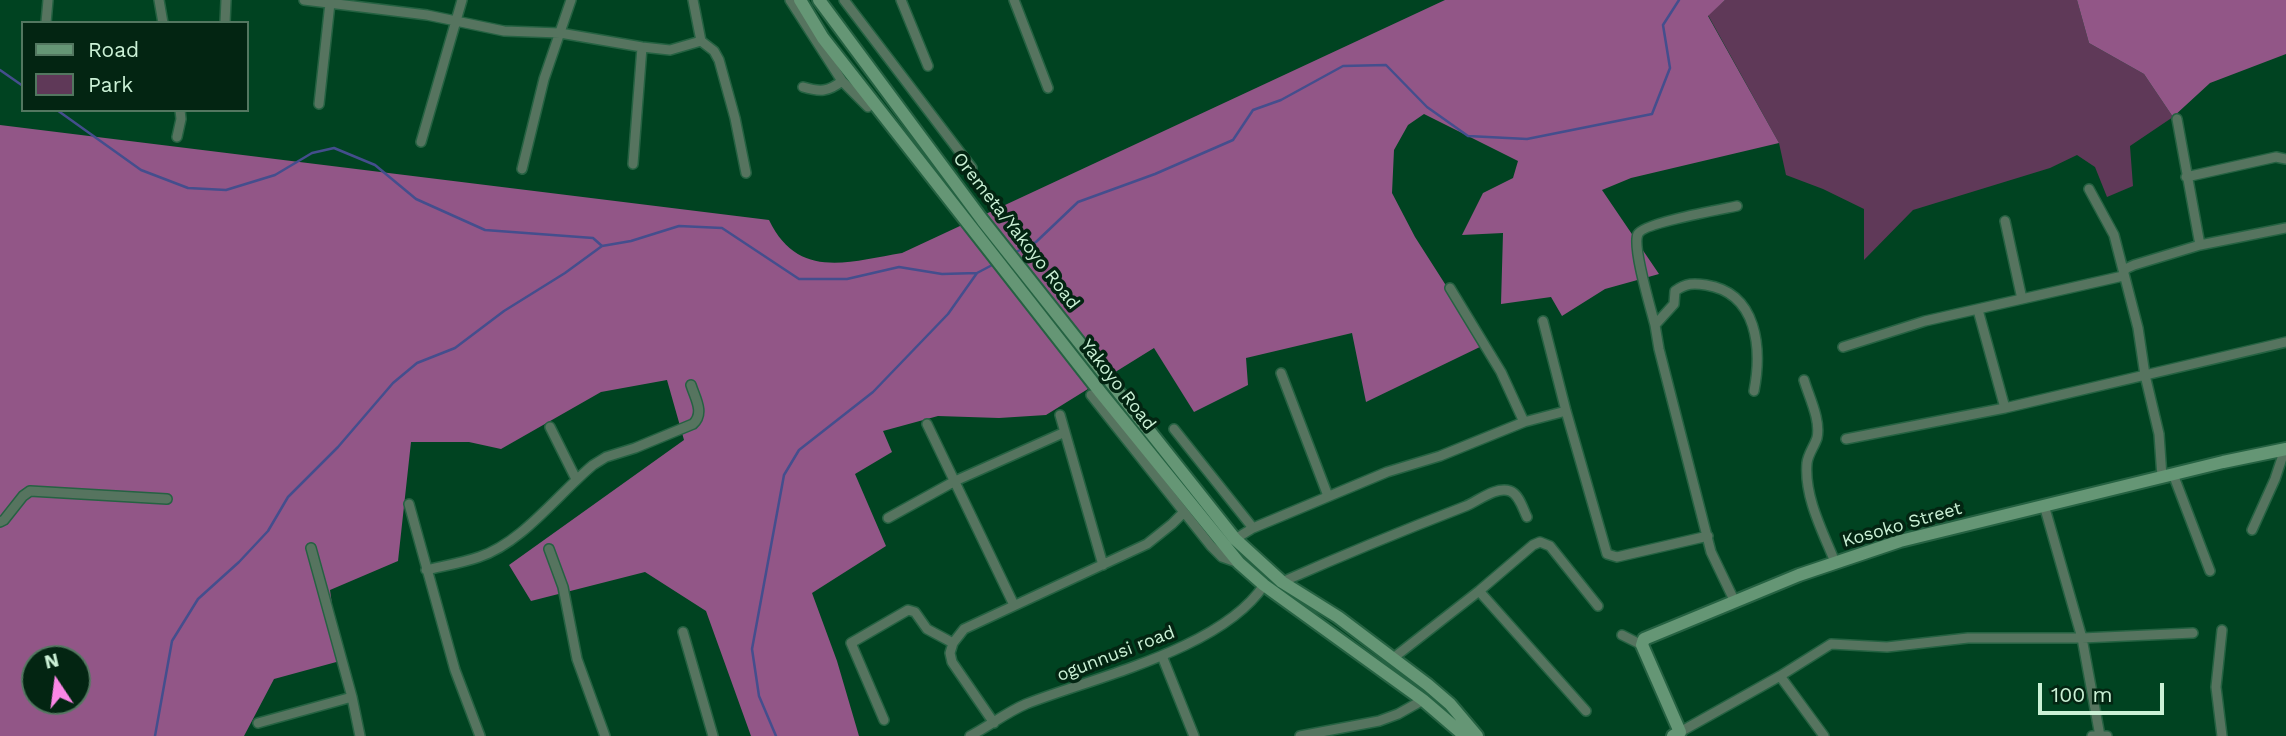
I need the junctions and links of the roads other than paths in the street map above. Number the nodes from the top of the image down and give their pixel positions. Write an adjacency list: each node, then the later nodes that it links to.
1 (48, 0): 15 (street)
2 (159, 0): 16 (street)
3 (226, 0): 17 (street)
4 (304, 0): 14 (street)
5 (461, 0): 18 (street)
6 (571, 0): 19 (street)
7 (694, 0): 20 (street)
8 (790, 0): 23 (street)
9 (800, 0): 85 (main road, Yakoyo Road)
10 (819, 0): 81 (main road, Oremeta/Yakoyo Road)
11 (844, 0): 34 (street)
12 (901, 0): 22 (street)
13 (1014, 0): 25 (street)
14 (330, 3): 18 (street); 26 (street)
15 (46, 21)
16 (163, 21)
17 (225, 21)
18 (456, 21): 19 (street); 31 (street)
19 (560, 33): 21 (street); 35 (street)
20 (701, 41): 21 (street); 36 (street)
21 (642, 47): 33 (street)
22 (928, 66)
23 (842, 81): 24 (street); 27 (street)
24 (803, 88)
25 (1048, 88)
26 (319, 104)
27 (868, 107)
28 (180, 112): 30 (street)
29 (2178, 119): 37 (street)
30 (177, 137)
31 (421, 142)
32 (2286, 159): 37 (street)
33 (633, 164)
34 (972, 168)
35 (522, 169)
36 (746, 173)
37 (2186, 177): 42 (street)
38 (2089, 189): 43 (street)
39 (1737, 206): 48 (street)
40 (2005, 221): 45 (street)
41 (2286, 228): 42 (street)
42 (2200, 245): 43 (street)
43 (2123, 276): 45 (street); 52 (street)
44 (1450, 288): 60 (street)
45 (2022, 299): 46 (street)
46 (1978, 310): 50 (street); 57 (street)
47 (1543, 321): 58 (street)
48 (1655, 325): 55 (street); 80 (street)
49 (2286, 342): 52 (street)
50 (1843, 347)
51 (1281, 373): 70 (street)
52 (2144, 375): 57 (street); 67 (street)
53 (1804, 380): 84 (street)
54 (691, 385): 68 (street)
55 (1754, 391)
56 (1091, 396): 74 (street)
57 (2005, 408): 65 (street)
58 (1566, 411): 60 (street); 80 (street)
59 (1059, 415): 64 (street)
60 (1524, 422): 70 (street)
61 (927, 425): 69 (street)
62 (550, 427): 68 (street)
63 (1174, 429): 78 (street)
64 (1065, 432): 69 (street); 86 (street)
65 (1846, 439)
66 (2286, 449): 67 (main road, Kosoko Street); 79 (street)
67 (2168, 475): 73 (main road, Kosoko Street); 88 (street)
68 (576, 478): 87 (street)
69 (955, 481): 76 (street); 93 (street)
70 (1328, 496): 78 (street)
71 (167, 499): 77 (street)
72 (409, 505): 87 (street)
73 (2044, 505): 84 (main road, Kosoko Street); 99 (street)
74 (1183, 513): 85 (street); 86 (street)
75 (1527, 517): 89 (street)
76 (888, 518)
77 (0, 522)
78 (1253, 528): 81 (street)
79 (2252, 530)
80 (1708, 536): 92 (street)
81 (1235, 539): 89 (main road, Oremeta/Yakoyo Road)
82 (311, 548): 105 (street)
83 (549, 549): 114 (street)
84 (1835, 562): 92 (main road, Kosoko Street)
85 (1239, 563): 90 (main road, Yakoyo Road)
86 (1103, 565): 93 (street)
87 (426, 570): 113 (street)
88 (2210, 571)
89 (1282, 582): 103 (main road, Oremeta/Yakoyo Road)
90 (1264, 585): 102 (street, ogunnusi road); 106 (main road, Yakoyo Road)
91 (1479, 592): 94 (street); 103 (street); 107 (street)
92 (1735, 601): 101 (main road, Kosoko Street)
93 (1014, 605): 100 (street)
94 (1598, 606)
95 (2222, 631): 125 (street)
96 (683, 632): 115 (street)
97 (2193, 633): 99 (street)
98 (1622, 635): 101 (street)
99 (2082, 638): 104 (street); 123 (street)
100 (953, 643): 108 (street); 110 (street)
101 (1642, 645): 111 (main road)
102 (1162, 656): 110 (street, ogunnusi road); 117 (street)
103 (1392, 659): 120 (main road, Oremeta/Yakoyo Road)
104 (1780, 676): 111 (street); 121 (street)
105 (352, 697): 109 (street); 112 (street)
106 (1423, 699): 118 (street); 119 (main road, Yakoyo Road)
107 (1586, 711)
108 (884, 720)
109 (258, 723)
110 (994, 723): 116 (street, ogunnusi road)
111 (1677, 734)
112 (360, 736)
113 (480, 736)
114 (605, 736)
115 (713, 736)
116 (970, 736)
117 (1194, 736)
118 (1300, 736)
119 (1465, 736)
120 (1477, 736)
121 (1824, 736)
122 (2092, 736): 123 (street)
123 (2100, 736): 124 (street)
124 (2107, 736)
125 (2222, 736)

